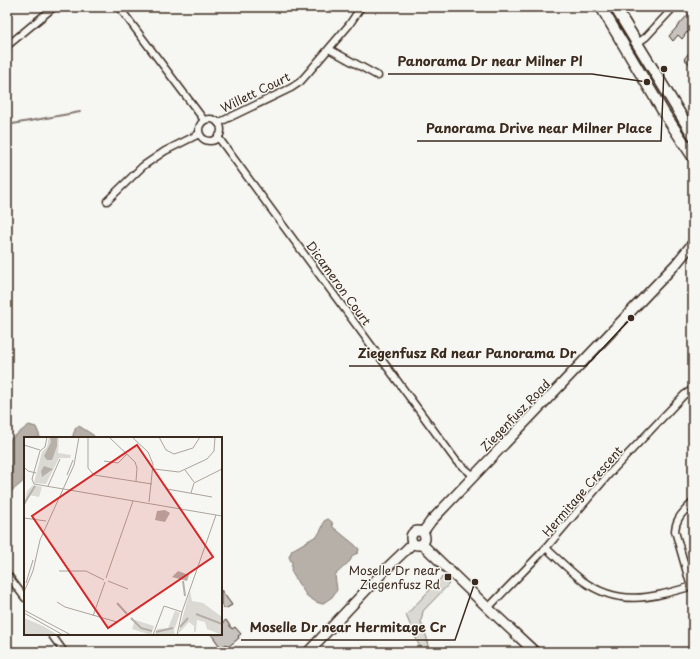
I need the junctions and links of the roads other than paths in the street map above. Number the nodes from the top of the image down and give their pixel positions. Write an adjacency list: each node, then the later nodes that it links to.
1 (54, 7): 8 (street)
2 (119, 7): 11 (street)
3 (361, 7): 9 (street, Willett Court)
4 (601, 7): 16 (main road)
5 (615, 7): 7 (main road)
6 (674, 7): 7 (street)
7 (636, 44): 14 (main road)
8 (7, 46)
9 (329, 49): 10 (street); 12 (street, Willett Court)
10 (378, 76)
11 (204, 120): 12 (street); 13 (street)
12 (218, 123): 15 (street)
13 (199, 134): 15 (street); 17 (street)
14 (693, 135)
15 (218, 137): 22 (street, Dicameron Court)
16 (693, 157)
17 (107, 201)
18 (693, 243): 20 (street, Ziegenfusz Road)
19 (693, 250): 20 (street, Ziegenfusz Road)
20 (676, 264): 22 (street, Ziegenfusz Road)
21 (693, 389): 26 (street, Hermitage Crescent)
22 (474, 476): 24 (street, Ziegenfusz Road)
23 (693, 502): 28 (street)
24 (423, 532): 25 (street); 25 (street)
25 (417, 543): 30 (street); 33 (street)
26 (546, 548): 28 (street); 30 (street, Hermitage Crescent)
27 (7, 574): 29 (street)
28 (692, 586)
29 (24, 597)
30 (488, 608): 34 (street)
31 (52, 635): 32 (street)
32 (64, 652)
33 (308, 652)
34 (535, 652)

